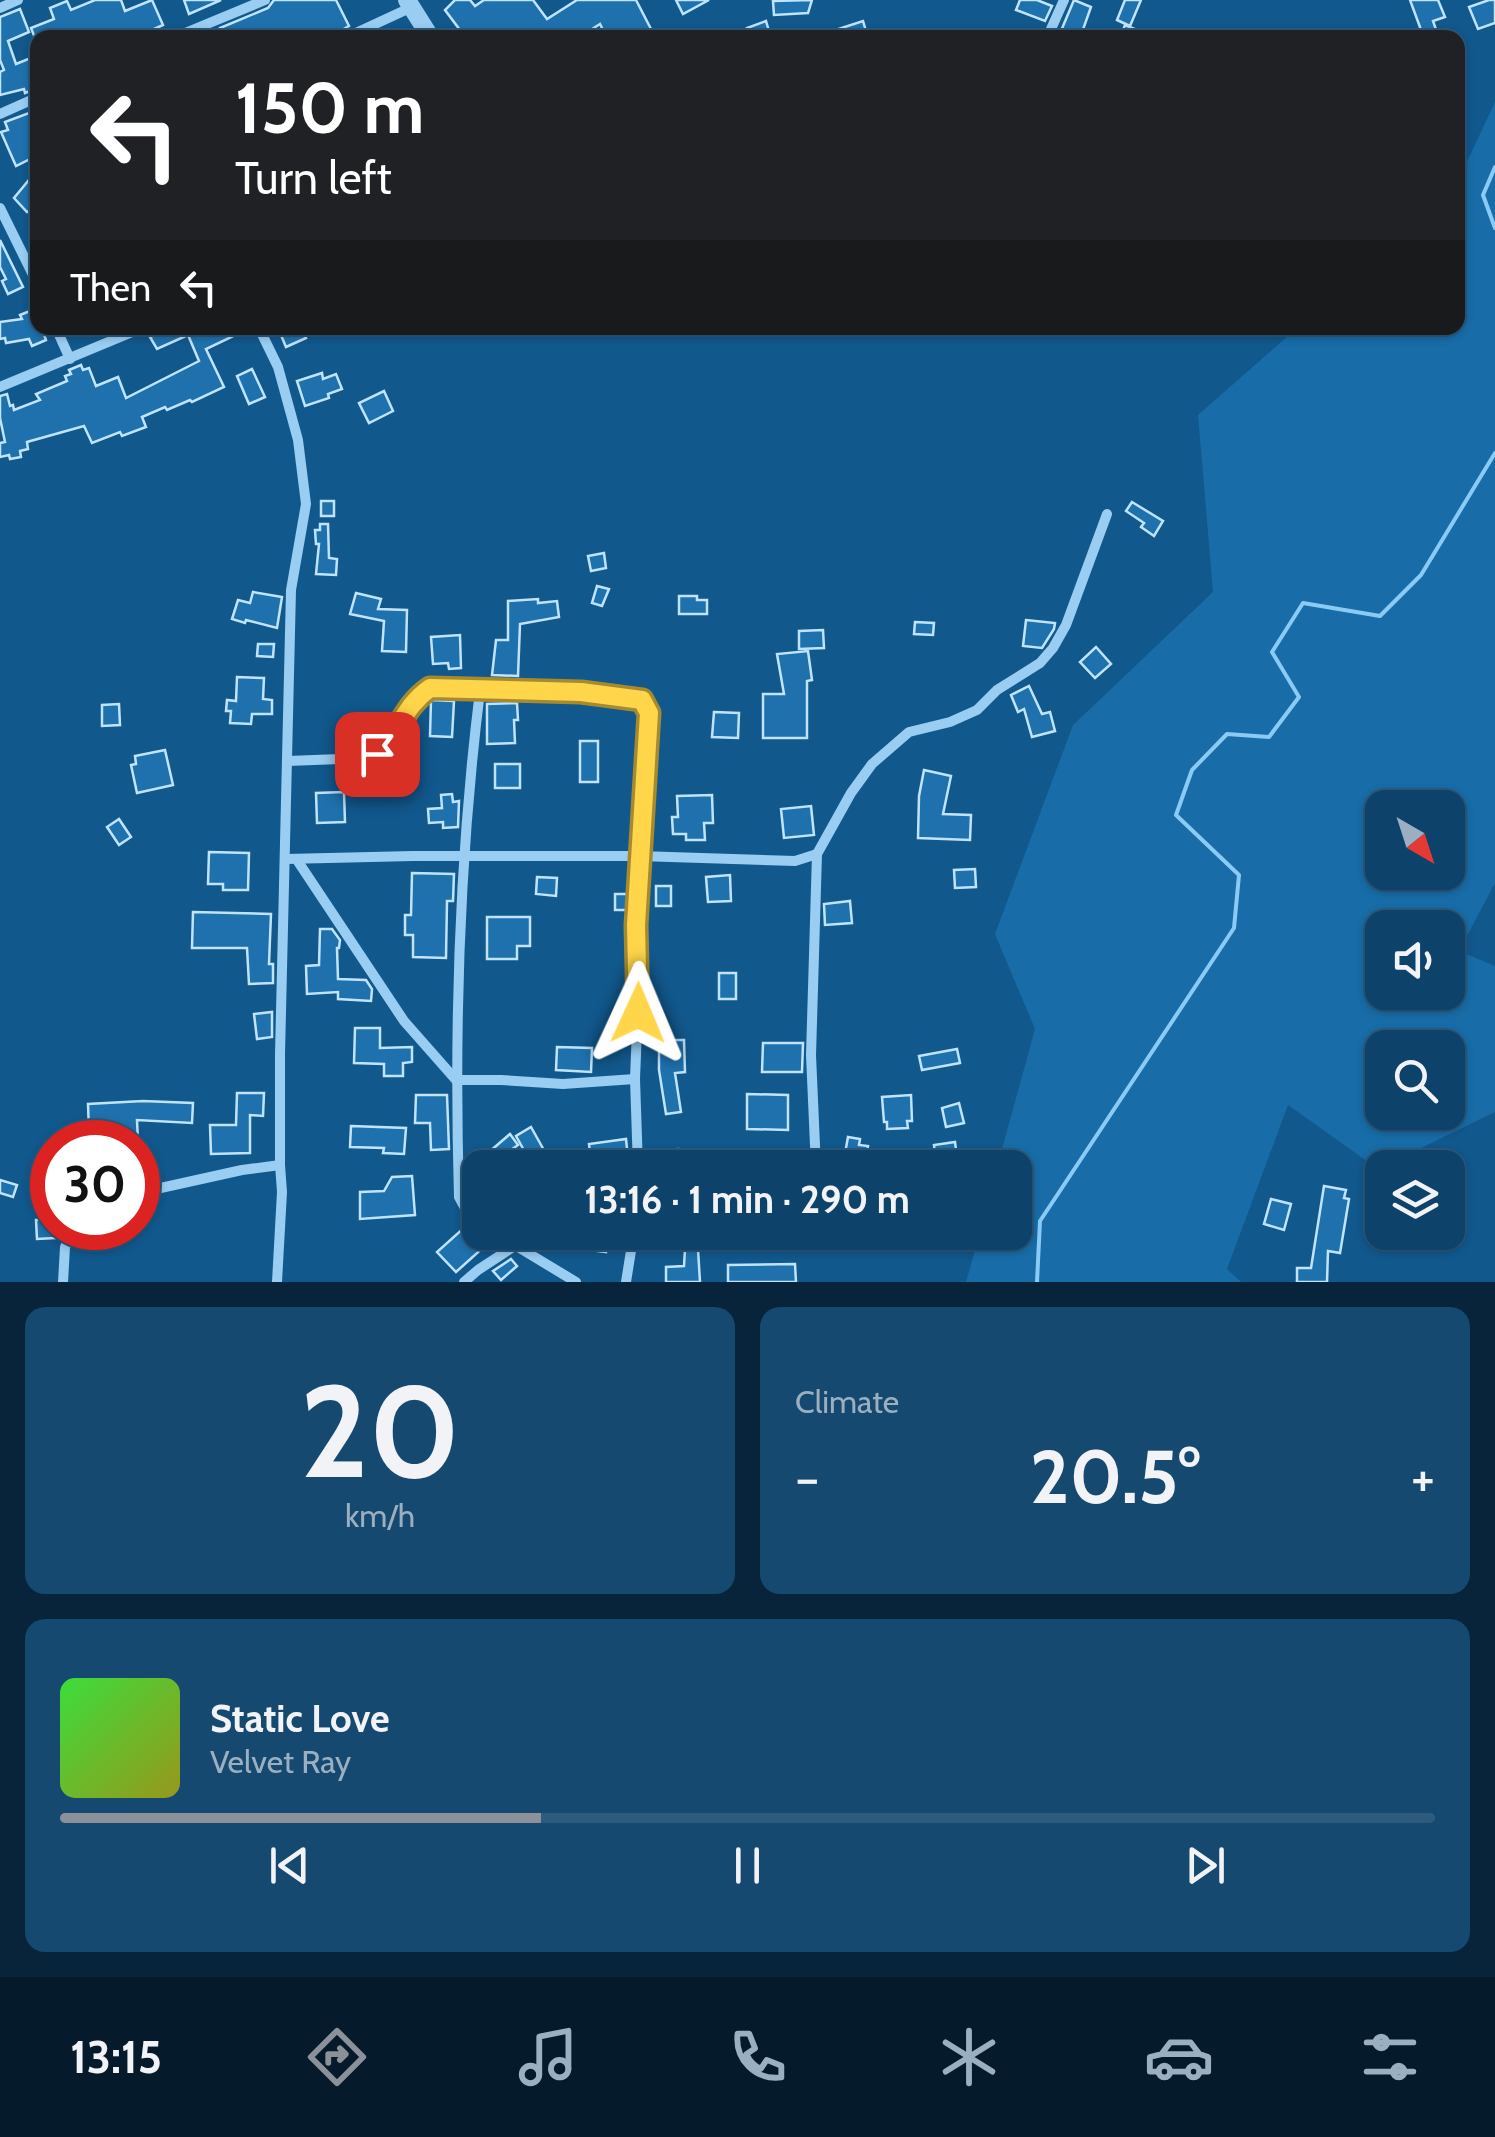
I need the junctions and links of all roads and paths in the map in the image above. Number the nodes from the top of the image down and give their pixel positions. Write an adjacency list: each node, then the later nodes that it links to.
1 (18, 0): 5 (street)
2 (265, 0): 6 (street)
3 (1064, 0): 9 (street)
4 (410, 4): 7 (street); 8 (street)
5 (0, 8)
6 (200, 30)
7 (360, 30)
8 (426, 30)
9 (1051, 30)
10 (30, 101): 11 (street)
11 (0, 114)
12 (0, 208): 13 (street)
13 (30, 270)
14 (59, 335): 17 (street)
15 (126, 335): 17 (street)
16 (262, 335): 21 (street)
17 (70, 359): 18 (street)
18 (0, 388)
19 (1107, 514): 22 (street)
20 (480, 691): 21 (street); 23 (street); 24 (street)
21 (288, 761): 25 (street)
22 (818, 854): 24 (street); 29 (street)
23 (464, 856): 24 (street); 25 (street); 26 (street)
24 (640, 856): 27 (street)
25 (292, 860): 26 (street); 30 (street)
26 (456, 1080): 27 (street); 32 (street)
27 (635, 1080): 28 (street)
28 (637, 1150)
29 (815, 1150)
30 (280, 1166): 31 (street); 38 (street)
31 (160, 1187)
32 (462, 1203)
33 (65, 1250): 37 (street)
34 (509, 1250): 39 (street)
35 (524, 1250): 40 (street)
36 (631, 1250): 41 (street)
37 (63, 1282)
38 (276, 1282)
39 (464, 1282)
40 (576, 1282)
41 (626, 1282)

